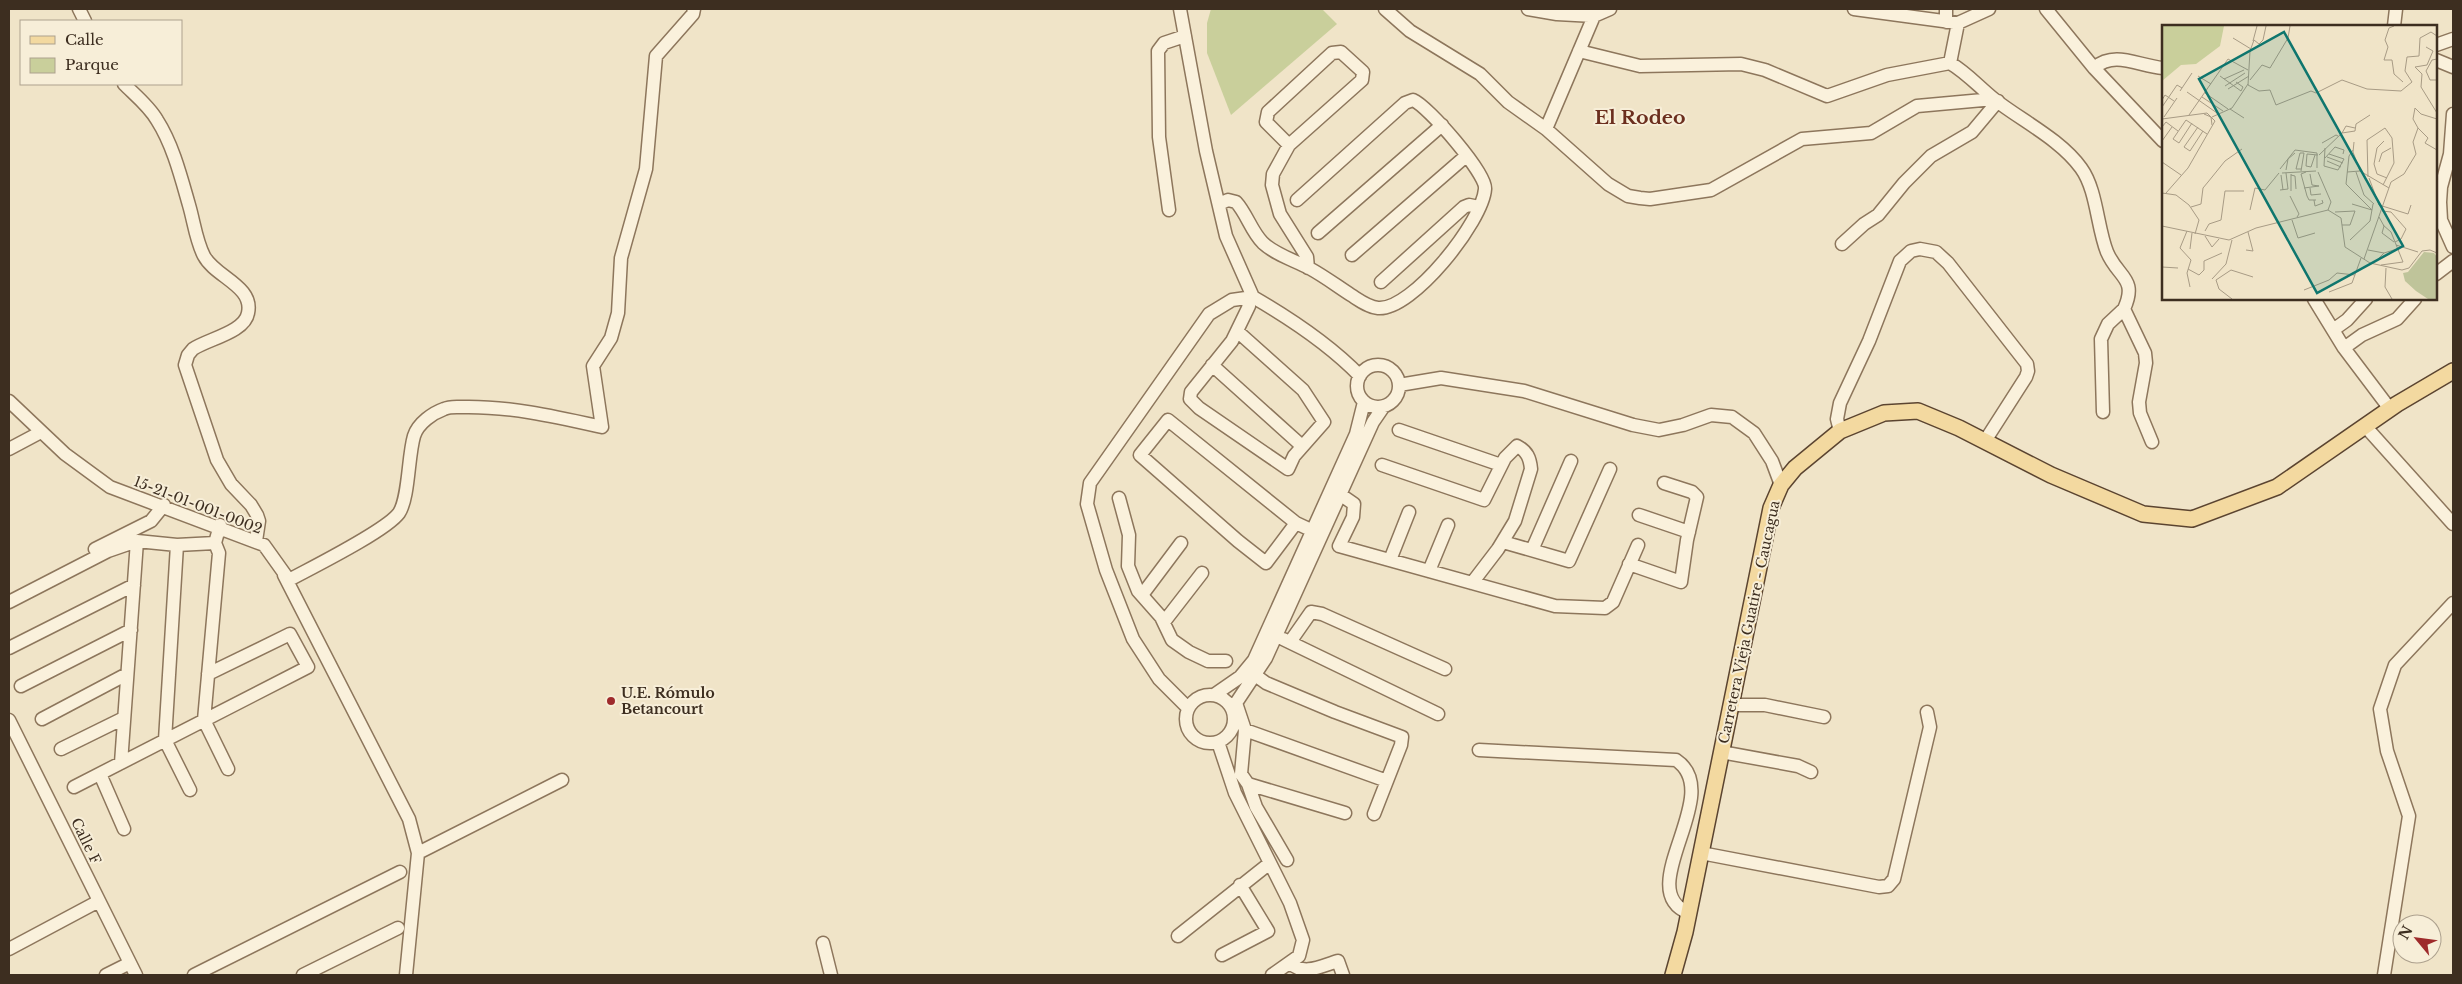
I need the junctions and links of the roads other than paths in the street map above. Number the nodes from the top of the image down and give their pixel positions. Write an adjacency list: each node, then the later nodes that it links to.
1 (694, 9): 57 (street, 15-21-01-001-0002)
2 (1180, 9): 15 (street)
3 (1385, 9): 28 (street)
4 (1528, 9): 12 (street)
5 (1610, 9): 12 (street)
6 (1854, 9): 13 (street)
7 (1946, 9): 13 (street)
8 (1989, 9): 13 (street)
9 (2064, 9): 11 (street)
10 (2396, 9): 14 (street)
11 (2050, 13): 22 (street)
12 (1594, 16): 18 (street)
13 (1952, 22): 20 (street)
14 (2394, 25)
15 (1185, 36): 34 (street); 36 (street)
16 (2453, 39): 17 (street)
17 (2437, 45)
18 (1579, 51): 20 (street); 28 (street)
19 (2437, 60): 21 (street)
20 (1950, 63): 25 (street)
21 (2453, 67)
22 (2094, 68): 23 (street); 29 (street)
23 (2162, 68)
24 (125, 85): 88 (street)
25 (1996, 100): 28 (street); 38 (street); 49 (street)
26 (2453, 114): 33 (street)
27 (1442, 126): 31 (street); 32 (street); 37 (street)
28 (1546, 129)
29 (2162, 140)
30 (1289, 145): 30 (street); 42 (street)
31 (1466, 156): 35 (street); 40 (street)
32 (1296, 200)
33 (2438, 202): 39 (street)
34 (1219, 204): 42 (street); 45 (street)
35 (1479, 206): 42 (street); 44 (street)
36 (1169, 210)
37 (1318, 233)
38 (1842, 244)
39 (2453, 247)
40 (1352, 255)
41 (2453, 261): 43 (street)
42 (1308, 268)
43 (2437, 273)
44 (1380, 282)
45 (1249, 297): 51 (street); 55 (street); 105 (street)
46 (2315, 300): 50 (street)
47 (2365, 300): 50 (street)
48 (2414, 300): 52 (street)
49 (2124, 310): 61 (street); 67 (street)
50 (2333, 330): 52 (street)
51 (1237, 331): 53 (street); 68 (street)
52 (2344, 348): 60 (street)
53 (1212, 365): 68 (street); 68 (street)
54 (2453, 371): 60 (main road, Carretera Vieja Guatire - Caucagua)
55 (1360, 376): 56 (street); 58 (street)
56 (1399, 385): 59 (street); 75 (street)
57 (9, 400): 65 (street)
58 (1364, 402): 59 (street); 85 (street)
59 (1384, 406): 76 (street)
60 (2390, 409): 62 (main road, Carretera Vieja Guatire - Caucagua)
61 (2103, 412)
62 (2364, 426): 66 (main road, Carretera Vieja Guatire - Caucagua); 82 (street)
63 (1399, 430): 72 (street)
64 (1840, 431): 66 (main road, Carretera Vieja Guatire - Caucagua); 66 (street); 75 (main road, Carretera Vieja Guatire - Caucagua)
65 (41, 432): 69 (street); 78 (street)
66 (1985, 441)
67 (2152, 442)
68 (1302, 446)
69 (9, 449)
70 (1571, 461): 94 (street)
71 (1382, 465): 72 (street)
72 (1501, 465): 89 (street)
73 (1610, 469): 94 (street)
74 (1664, 483): 86 (street)
75 (1780, 485): 118 (main road, Carretera Vieja Guatire - Caucagua)
76 (1341, 495): 95 (street); 108 (street)
77 (1119, 498): 102 (street)
78 (164, 506): 84 (street); 101 (street)
79 (1409, 512): 95 (street)
80 (1640, 515): 86 (street)
81 (1296, 522): 81 (street); 85 (street)
82 (2453, 524)
83 (1448, 525): 97 (street)
84 (220, 526): 88 (street); 90 (street)
85 (1313, 531): 117 (street)
86 (1689, 532): 96 (street)
87 (136, 541): 93 (street); 100 (street); 103 (street)
88 (256, 541): 146 (street)
89 (1503, 542): 94 (street); 99 (street)
90 (215, 543): 93 (street); 114 (street)
91 (1181, 543): 102 (street)
92 (1638, 545): 96 (street)
93 (177, 546): 129 (street)
94 (1532, 550)
95 (1390, 560): 97 (street)
96 (1629, 564): 99 (street)
97 (1429, 571): 99 (street)
98 (1202, 573): 106 (street)
99 (1472, 583)
100 (134, 585): 107 (street); 110 (street)
101 (9, 592)
102 (1140, 593): 105 (street); 106 (street)
103 (9, 602)
104 (2453, 603): 170 (street)
105 (1120, 606): 120 (street)
106 (1164, 622): 111 (street)
107 (131, 630): 113 (street); 116 (street)
108 (1277, 636): 109 (street); 115 (street)
109 (1290, 642): 112 (street); 122 (street)
110 (9, 648)
111 (1226, 661)
112 (1446, 669)
113 (127, 674): 124 (street); 125 (street)
114 (208, 674): 127 (street); 127 (street)
115 (1255, 675): 119 (street); 139 (street)
116 (21, 686)
117 (1214, 695): 119 (street); 120 (street)
118 (1730, 705): 123 (street); 133 (main road, Carretera Vieja Guatire - Caucagua)
119 (1234, 706): 128 (street); 130 (street)
120 (1188, 708): 130 (street)
121 (1927, 712): 147 (street)
122 (1438, 714)
123 (1824, 717)
124 (42, 718)
125 (124, 718): 131 (street); 134 (street)
126 (9, 720): 152 (street, Calle F)
127 (204, 720): 129 (street); 135 (street)
128 (1245, 730): 139 (street); 140 (street)
129 (165, 740): 134 (street); 142 (street)
130 (1218, 742): 149 (street)
131 (61, 749)
132 (1479, 750): 153 (street)
133 (1721, 752): 136 (street); 147 (main road, Carretera Vieja Guatire - Caucagua)
134 (120, 763): 137 (street)
135 (228, 769)
136 (1811, 772)
137 (100, 774): 141 (street); 145 (street)
138 (562, 780): 146 (street)
139 (1387, 781): 144 (street)
140 (1248, 784): 143 (street); 148 (street)
141 (74, 787)
142 (190, 790)
143 (1345, 814)
144 (1374, 814)
145 (124, 830)
146 (418, 852): 165 (street)
147 (1701, 853): 153 (main road, Carretera Vieja Guatire - Caucagua)
148 (1287, 860)
149 (1270, 863): 151 (street); 160 (street)
150 (400, 872): 163 (street)
151 (1240, 885): 155 (street); 158 (street)
152 (99, 901): 157 (street); 159 (street, Calle F)
153 (1689, 913): 169 (main road, Carretera Vieja Guatire - Caucagua)
154 (398, 928): 164 (street)
155 (1178, 936)
156 (823, 943): 166 (street)
157 (9, 949)
158 (1222, 955)
159 (130, 963): 161 (street); 162 (street, Calle F)
160 (1290, 963): 167 (street); 168 (street)
161 (106, 975)
162 (136, 975)
163 (194, 975)
164 (303, 975)
165 (406, 975)
166 (831, 975)
167 (1272, 975)
168 (1343, 975)
169 (1673, 975)
170 (2384, 975)

